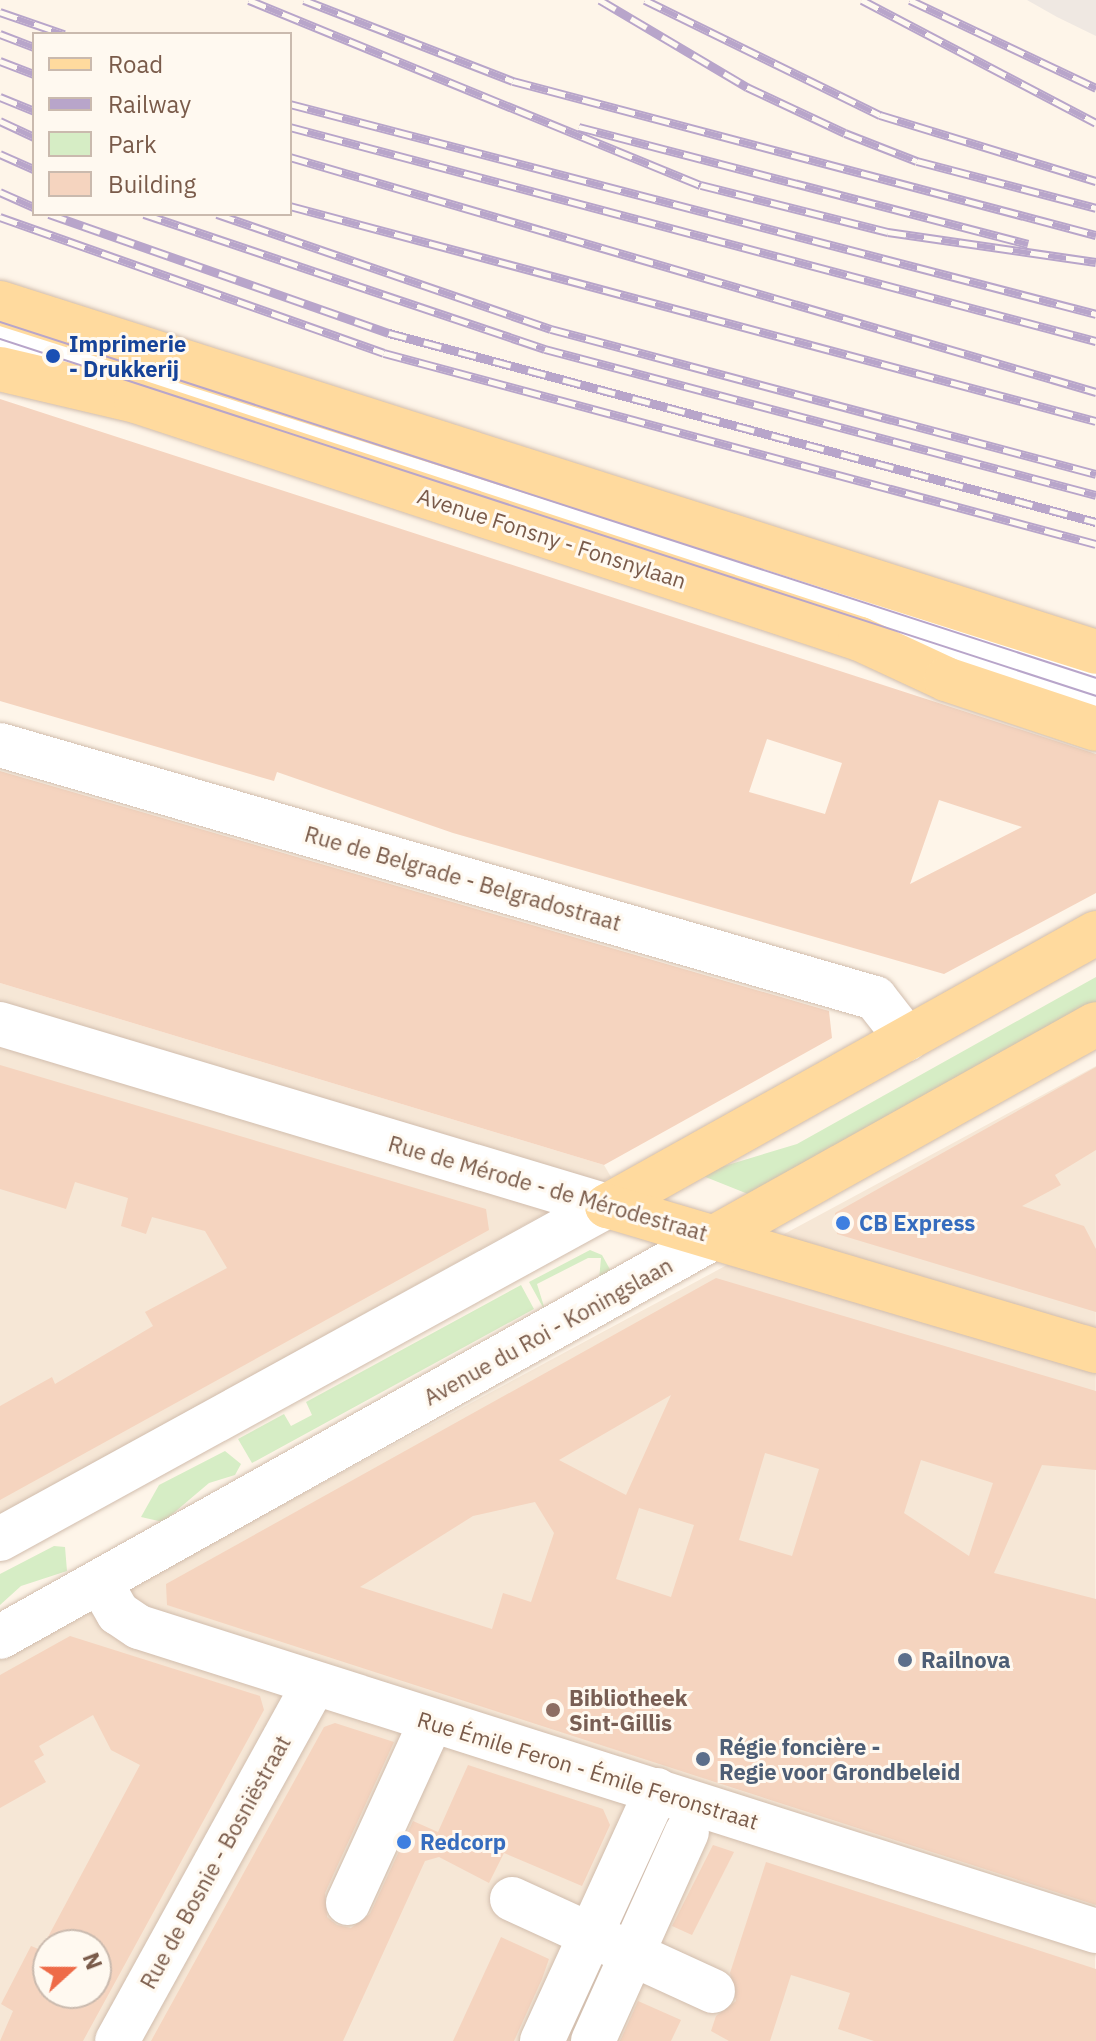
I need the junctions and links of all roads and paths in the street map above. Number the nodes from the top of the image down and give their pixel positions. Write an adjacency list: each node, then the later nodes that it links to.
1 (0, 303): 4 (main road)
2 (0, 331): 5 (street, Avenue Fonsny - Fonsnylaan)
3 (0, 369): 6 (main road, Avenue Fonsny - Fonsnylaan)
4 (1096, 652)
5 (1096, 687)
6 (1096, 729)
7 (0, 745): 11 (street, Rue de Belgrade - Belgradostraat)
8 (1096, 933): 11 (main road)
9 (0, 1024): 12 (street, Rue de Mérode - de Mérodestraat)
10 (1096, 1024): 13 (main road, Avenue du Roi - Koningslaan)
11 (907, 1039): 12 (main road)
12 (607, 1206): 13 (main road, Rue de Mérode - de Mérodestraat); 15 (street)
13 (715, 1237): 14 (main road, Rue de Mérode - de Mérodestraat); 16 (street, Avenue du Roi - Koningslaan)
14 (1096, 1351)
15 (0, 1539)
16 (100, 1582): 17 (street, Avenue du Roi - Koningslaan); 18 (street, Rue Émile Feron - Émile Feronstraat)
17 (0, 1637)
18 (314, 1684): 19 (street, Rue Émile Feron - Émile Feronstraat); 28 (street, Rue de Bosnie - Bosniëstraat)
19 (431, 1722): 20 (street, Rue Émile Feron - Émile Feronstraat); 23 (street)
20 (657, 1790): 24 (street, Rue Émile Feron - Émile Feronstraat); 25 (street)
21 (687, 1832): 26 (street)
22 (512, 1899): 25 (street)
23 (348, 1903)
24 (1096, 1931)
25 (590, 1936): 26 (street); 29 (street)
26 (632, 1955): 27 (street); 30 (street)
27 (713, 1991)
28 (117, 2041)
29 (542, 2041)
30 (593, 2041)

